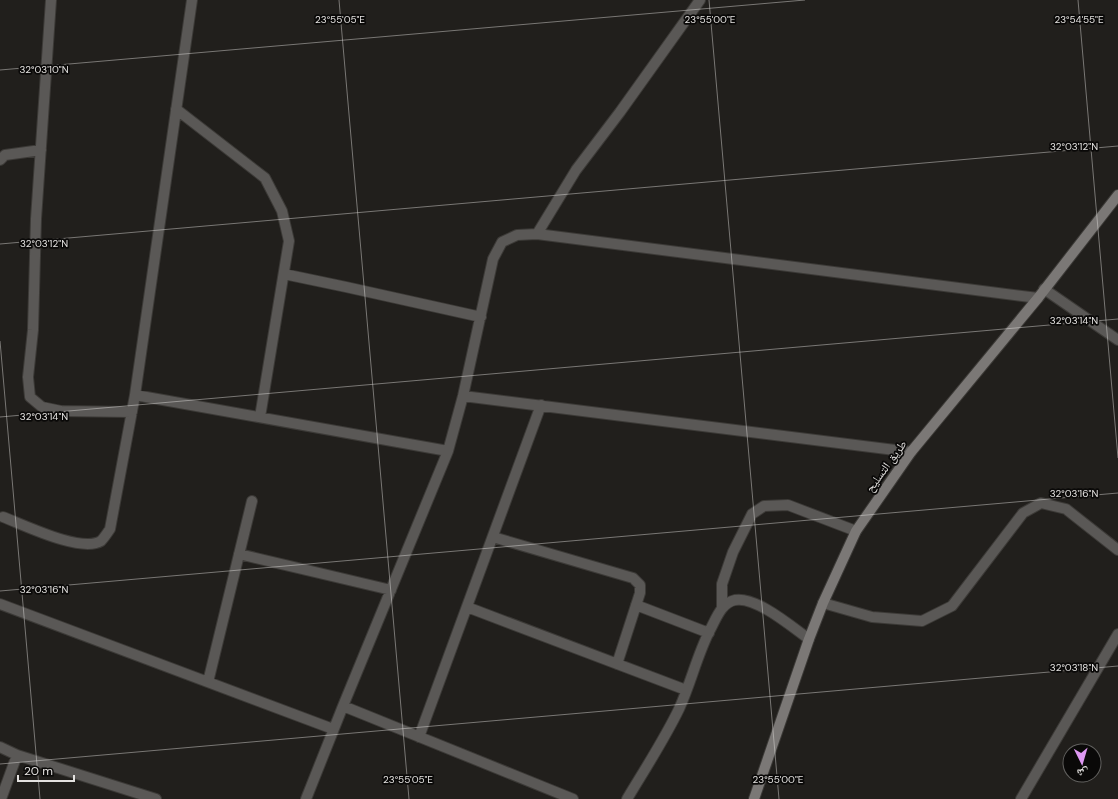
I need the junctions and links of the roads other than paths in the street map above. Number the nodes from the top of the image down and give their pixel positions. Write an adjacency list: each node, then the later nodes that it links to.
1 (51, 0): 5 (street)
2 (192, 0): 4 (street)
3 (700, 0): 8 (street)
4 (176, 109): 9 (street); 14 (street)
5 (41, 150): 6 (street); 17 (street)
6 (0, 160)
7 (1118, 195): 10 (street, طريق التسليح)
8 (537, 234): 11 (street); 12 (street)
9 (284, 274): 12 (street); 18 (street)
10 (1044, 289): 11 (street, طريق التسليح); 13 (street)
11 (1038, 298): 20 (street, طريق التسليح)
12 (480, 317): 15 (street)
13 (1118, 340)
14 (134, 395): 17 (street); 18 (street)
15 (463, 396): 16 (street); 19 (street)
16 (541, 405): 20 (street); 24 (street)
17 (132, 412): 22 (street)
18 (260, 417): 19 (street)
19 (448, 451): 27 (street)
20 (911, 452): 23 (street, طريق التسليح)
21 (252, 502): 26 (street)
22 (3, 517)
23 (856, 531): 28 (street, طريق التسليح); 31 (street)
24 (493, 537): 30 (street); 32 (street)
25 (1118, 550): 28 (street)
26 (239, 554): 27 (street); 37 (street)
27 (391, 590): 39 (street)
28 (823, 602): 35 (street, طريق التسليح)
29 (0, 604): 37 (street)
30 (636, 605): 33 (street); 36 (street)
31 (722, 607): 33 (street); 35 (street)
32 (467, 608): 36 (street); 41 (street)
33 (709, 633): 38 (street)
34 (1118, 634): 50 (street)
35 (809, 639): 49 (street, طريق التسليح)
36 (617, 664): 38 (street)
37 (208, 682): 40 (street)
38 (686, 690): 48 (street)
39 (343, 706): 40 (street); 41 (street)
40 (333, 729): 46 (street)
41 (419, 737): 47 (street)
42 (0, 747): 43 (street)
43 (17, 754): 44 (street); 45 (street)
44 (1, 799)
45 (156, 799)
46 (306, 799)
47 (573, 799)
48 (628, 799)
49 (754, 799)
50 (1021, 799)

